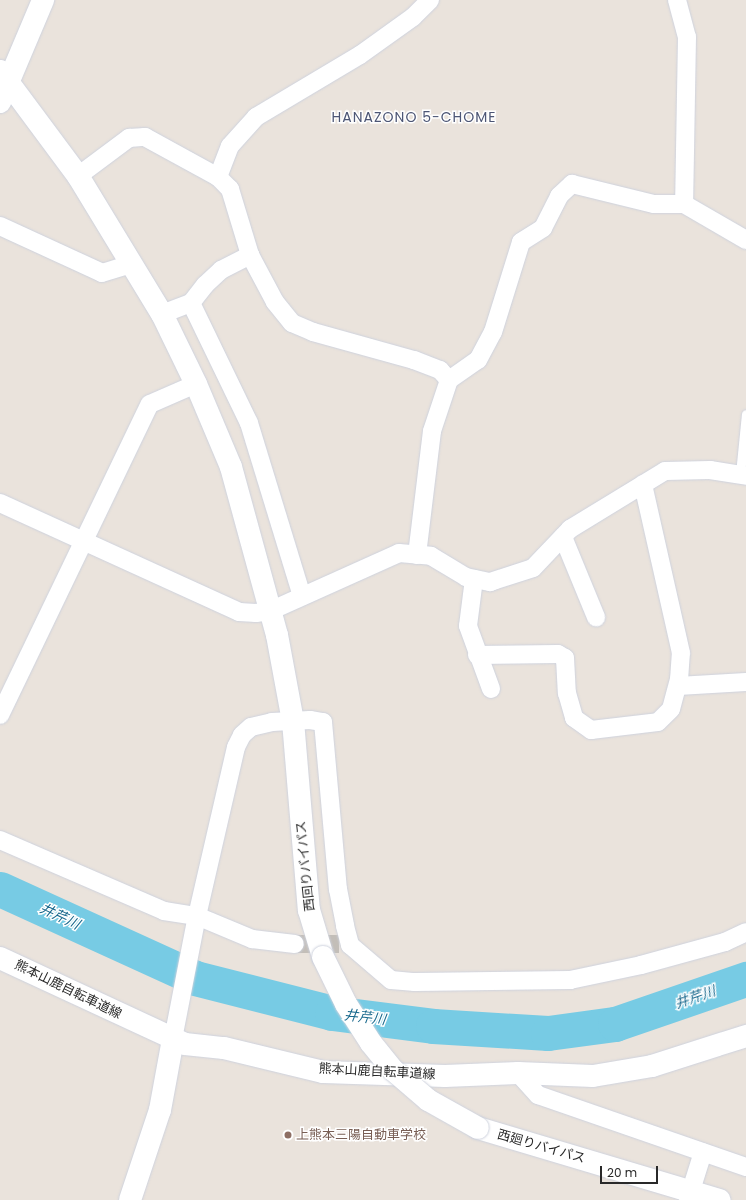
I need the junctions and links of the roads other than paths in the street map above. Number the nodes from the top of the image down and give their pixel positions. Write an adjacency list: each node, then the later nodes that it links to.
1 (43, 0): 4 (street)
2 (429, 0): 7 (street)
3 (677, 0): 8 (street)
4 (4, 77): 5 (street); 6 (street, 西回りバイパス)
5 (0, 102)
6 (78, 176): 7 (street); 12 (street, 西回りバイパス)
7 (218, 177): 11 (street)
8 (684, 204): 10 (street); 15 (street)
9 (0, 226): 12 (street)
10 (746, 240)
11 (250, 255): 13 (street); 15 (street)
12 (131, 264): 14 (street, 西回りバイパス)
13 (191, 303): 14 (street); 25 (street)
14 (162, 314): 16 (street, 西回りバイパス)
15 (449, 380): 23 (street)
16 (196, 384): 22 (street); 26 (street, 西回りバイパス)
17 (746, 414): 18 (lane)
18 (743, 475): 19 (street)
19 (643, 484): 21 (street); 30 (street)
20 (0, 503): 22 (street)
21 (563, 537): 24 (street); 27 (street)
22 (82, 541): 26 (street); 32 (street)
23 (417, 555): 24 (street); 25 (street)
24 (474, 579): 28 (street)
25 (302, 596): 26 (street)
26 (270, 611): 33 (street, 西回りバイパス)
27 (596, 617)
28 (478, 655): 30 (street); 31 (street)
29 (746, 682): 30 (street)
30 (678, 686)
31 (491, 689)
32 (0, 715)
33 (293, 721): 35 (street); 38 (street, 西回りバイパス); 38 (street)
34 (0, 840): 35 (street)
35 (196, 921): 37 (street); 40 (street)
36 (746, 932): 38 (street)
37 (295, 944)
38 (337, 948): 43 (street, 西回りバイパス, bridge)
39 (0, 958): 40 (street, 熊本山鹿自転車道線)
40 (175, 1031): 42 (street, 熊本山鹿自転車道線); 47 (street)
41 (746, 1036): 42 (street, 熊本山鹿自転車道線)
42 (518, 1073): 44 (street)
43 (478, 1128): 46 (street, 西廻りバイパス)
44 (703, 1152): 45 (street); 46 (street)
45 (746, 1167)
46 (690, 1195): 48 (street, 西廻りバイパス)
47 (130, 1200)
48 (719, 1200)

